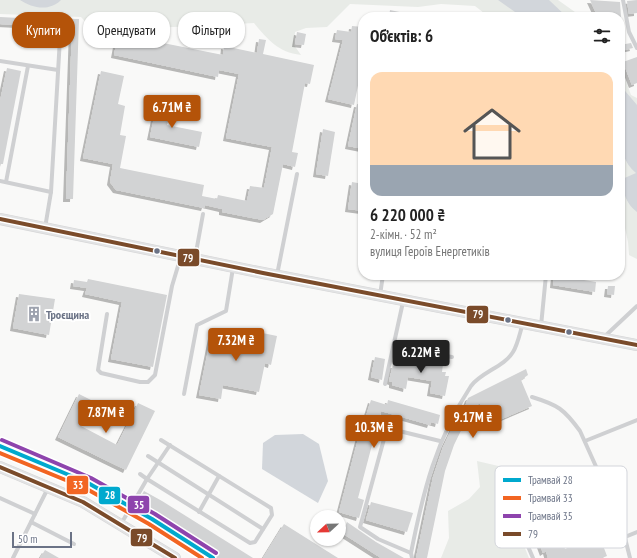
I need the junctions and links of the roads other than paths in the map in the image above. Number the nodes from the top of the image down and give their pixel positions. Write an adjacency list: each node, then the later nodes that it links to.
1 (623, 0): 3 (lane)
2 (59, 48): 6 (lane)
3 (637, 48)
4 (0, 61): 5 (lane)
5 (28, 66): 6 (lane); 9 (lane)
6 (58, 70): 10 (lane)
7 (297, 174): 17 (lane)
8 (0, 181): 9 (lane)
9 (6, 182): 10 (lane)
10 (51, 192): 13 (lane)
11 (202, 214): 15 (lane)
12 (0, 219): 13 (street)
13 (45, 228): 14 (street)
14 (182, 256): 15 (street); 23 (lane)
15 (195, 259): 16 (street)
16 (233, 267): 17 (street); 31 (lane)
17 (277, 275): 20 (street)
18 (382, 280): 20 (lane)
19 (546, 280): 25 (lane)
20 (380, 295): 21 (street)
21 (404, 300): 24 (street); 28 (lane)
22 (637, 306): 26 (lane)
23 (107, 314)
24 (523, 323): 25 (street); 35 (lane)
25 (541, 327): 26 (street)
26 (604, 338): 27 (street)
27 (637, 344)
28 (393, 348): 29 (lane); 30 (lane)
29 (452, 356)
30 (385, 384)
31 (184, 394)
32 (532, 397): 36 (lane)
33 (637, 420): 36 (lane)
34 (161, 440): 37 (lane)
35 (440, 441): 58 (lane); 58 (lane)
36 (584, 441): 40 (lane)
37 (170, 446): 39 (lane); 43 (lane)
38 (148, 456): 39 (lane)
39 (158, 462): 44 (lane); 46 (lane)
40 (595, 466)
41 (0, 467): 45 (street)
42 (140, 474): 44 (lane)
43 (219, 476): 46 (lane); 52 (lane)
44 (147, 479): 48 (lane); 51 (lane)
45 (48, 488): 49 (lane); 51 (street)
46 (209, 495): 48 (lane); 52 (lane)
47 (0, 498): 49 (lane)
48 (199, 512): 52 (lane)
49 (35, 514): 50 (lane)
50 (31, 522): 55 (lane); 59 (lane)
51 (120, 524): 60 (street)
52 (263, 529)
53 (637, 532): 54 (lane)
54 (627, 536)
55 (74, 544)
56 (627, 545): 62 (lane)
57 (529, 548): 61 (lane)
58 (411, 556)
59 (13, 558)
60 (175, 558)
61 (533, 558)
62 (630, 558)

